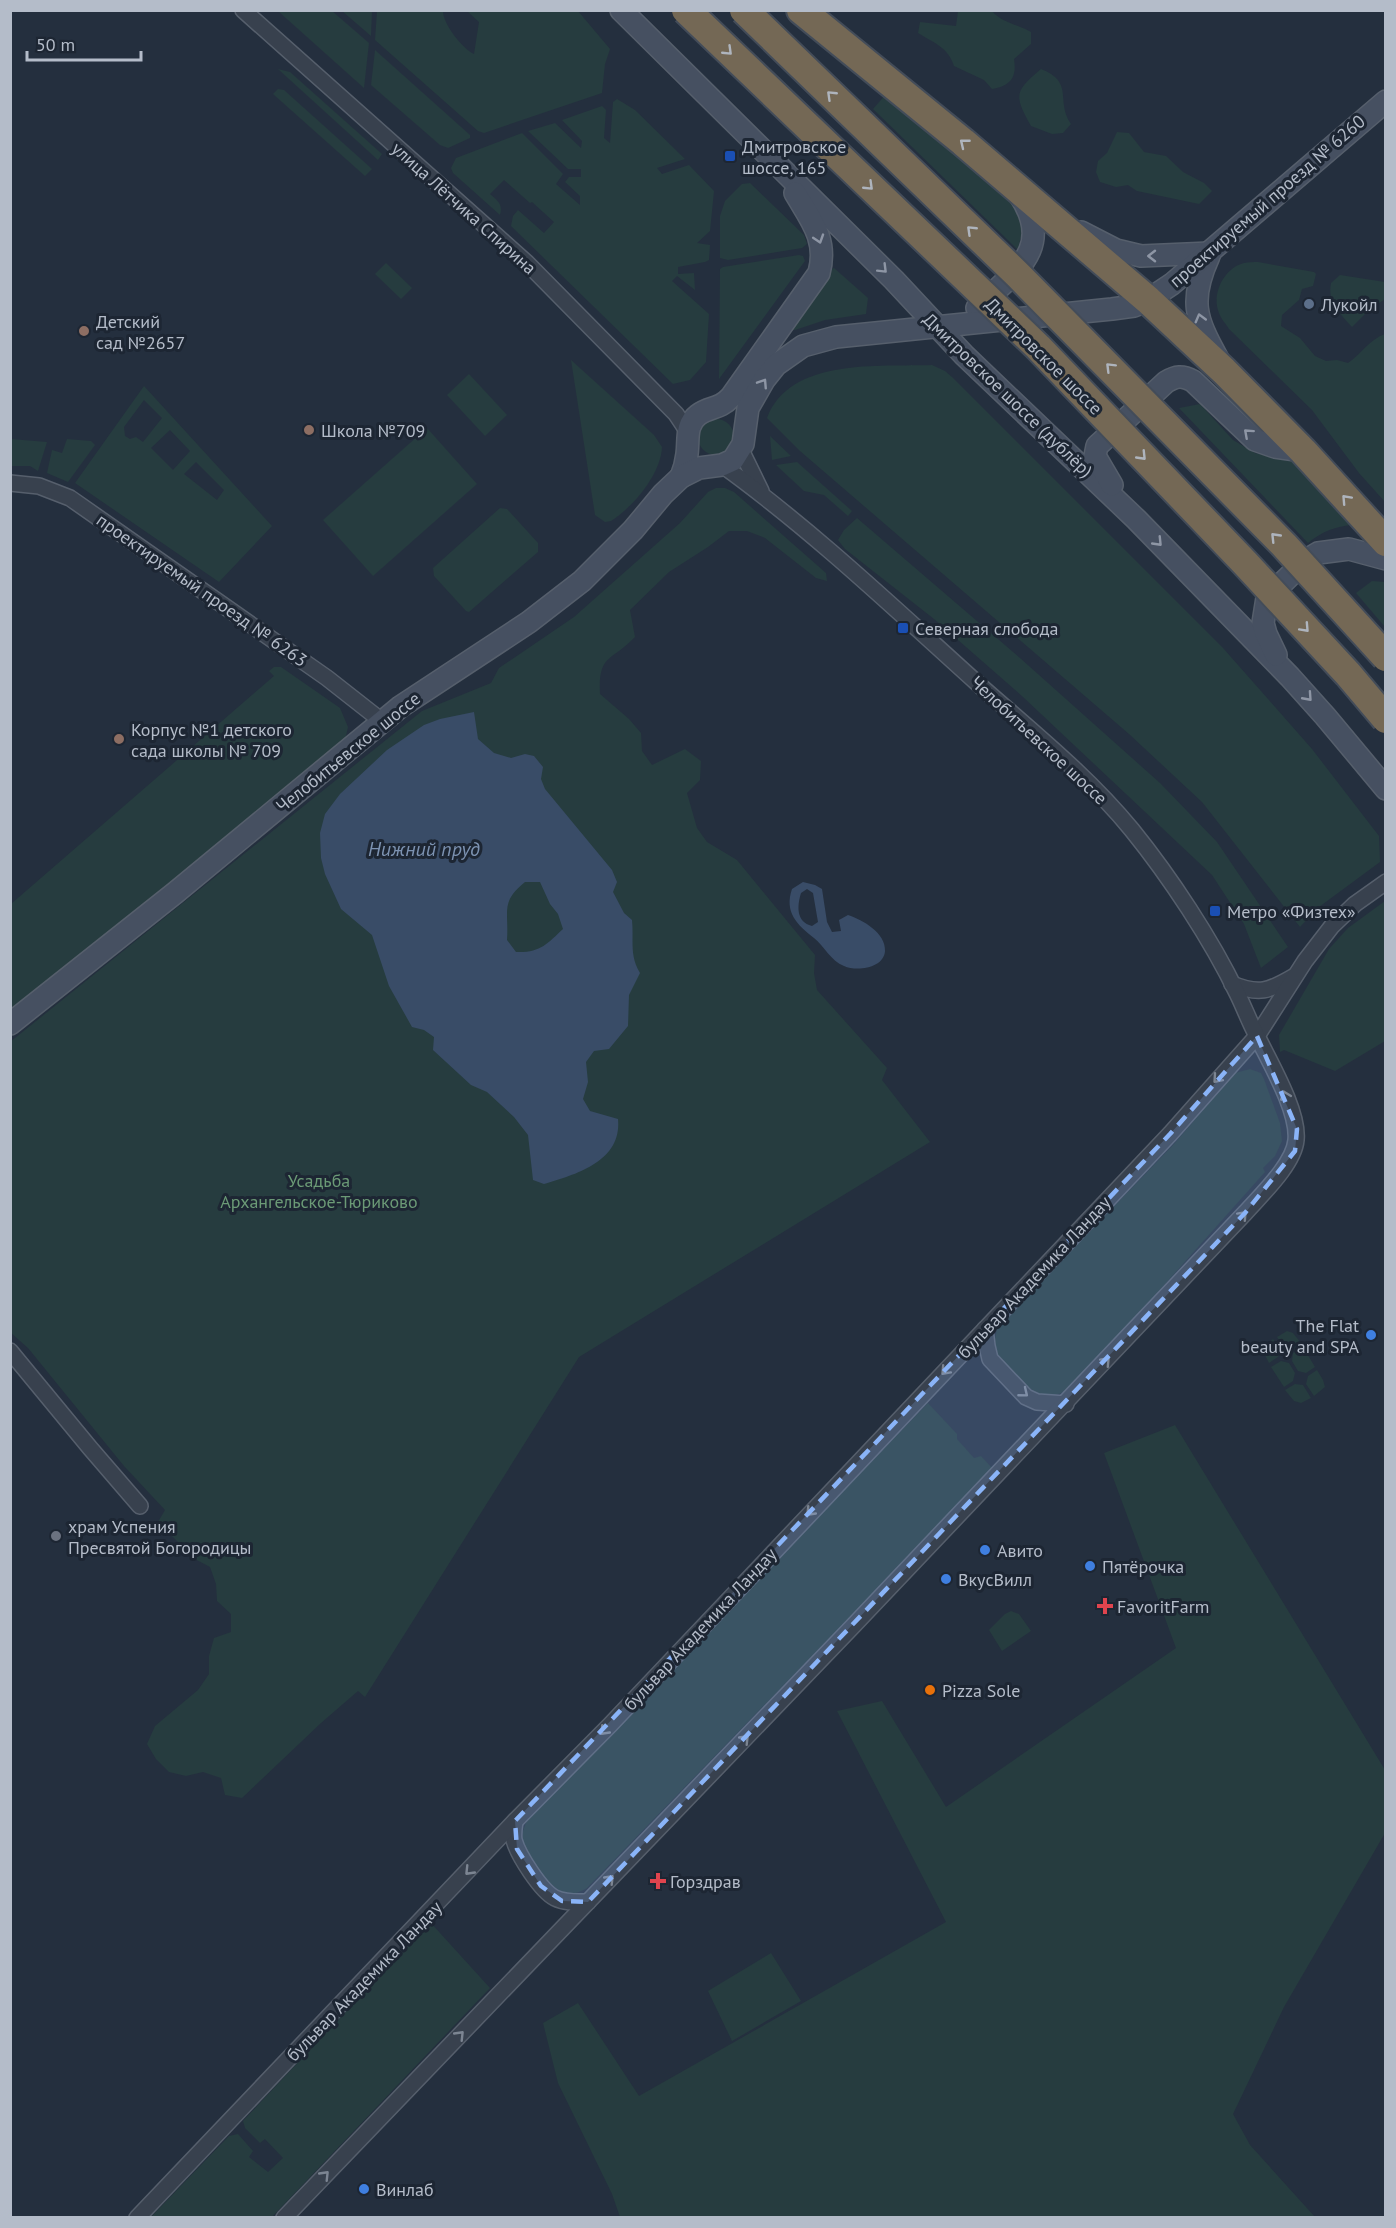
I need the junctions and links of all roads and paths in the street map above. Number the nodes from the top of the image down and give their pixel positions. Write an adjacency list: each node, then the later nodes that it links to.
1 (243, 10): 15 (street, улица Лётчика Спирина)
2 (621, 10): 7 (street, Дмитровское шоссе (дублёр))
3 (686, 10): 27 (highway, Дмитровское шоссе, one-way to 27, bridge)
4 (744, 10): 25 (highway, one-way to 4, bridge)
5 (801, 10): 8 (highway, one-way to 5)
6 (1386, 101): 10 (street, проектируемый проезд № 6260)
7 (782, 169): 13 (street, Дмитровское шоссе (дублёр), one-way to 13); 15 (street, one-way to 15)
8 (1009, 180): 9 (highway); 12 (street)
9 (1055, 219): 10 (street, one-way to 9); 11 (highway)
10 (1210, 253): 11 (street, проектируемый проезд № 6260); 14 (street, one-way to 10)
11 (1148, 300): 12 (street, проектируемый проезд № 6260); 14 (highway)
12 (962, 323): 13 (street, проектируемый проезд № 6260)
13 (936, 326): 16 (street, one-way to 13); 22 (street, Дмитровское шоссе (дублёр))
14 (1224, 371): 17 (highway)
15 (697, 425): 16 (street, Челобитьевское шоссе); 18 (street, Челобитьевское шоссе); 19 (street)
16 (742, 444): 18 (street, Челобитьевское шоссе); 21 (street, Челобитьевское шоссе)
17 (1302, 452): 22 (street, one-way to 22); 23 (highway, one-way to 17)
18 (717, 465): 19 (street, Челобитьевское шоссе); 21 (street, Челобитьевское шоссе)
19 (681, 477): 28 (street, Челобитьевское шоссе)
20 (10, 483): 28 (street, проектируемый проезд № 6263)
21 (762, 494): 32 (street, Челобитьевское шоссе)
22 (1136, 519): 26 (street, Дмитровское шоссе (дублёр), one-way to 26)
23 (1386, 543)
24 (1386, 559): 26 (street)
25 (1386, 657)
26 (1290, 677): 29 (street, Дмитровское шоссе (дублёр), one-way to 29)
27 (1386, 719)
28 (383, 722): 33 (street, Челобитьевское шоссе)
29 (1386, 789)
30 (1386, 882): 31 (street, бульвар Академика Ландау)
31 (1297, 975): 32 (street); 34 (street, бульвар Академика Ландау)
32 (1232, 984): 34 (street, Челобитьевское шоссе)
33 (10, 1024)
34 (1257, 1036): 35 (street, бульвар Академика Ландау, one-way to 35); 37 (street, one-way to 34)
35 (985, 1329): 37 (street, one-way to 37); 39 (street, бульвар Академика Ландау, one-way to 39)
36 (10, 1351): 38 (street)
37 (1066, 1404): 40 (street, one-way to 37)
38 (140, 1506)
39 (515, 1821): 40 (street); 41 (street, бульвар Академика Ландау, one-way to 41)
40 (588, 1902): 42 (street, one-way to 40)
41 (137, 2217)
42 (284, 2217)

